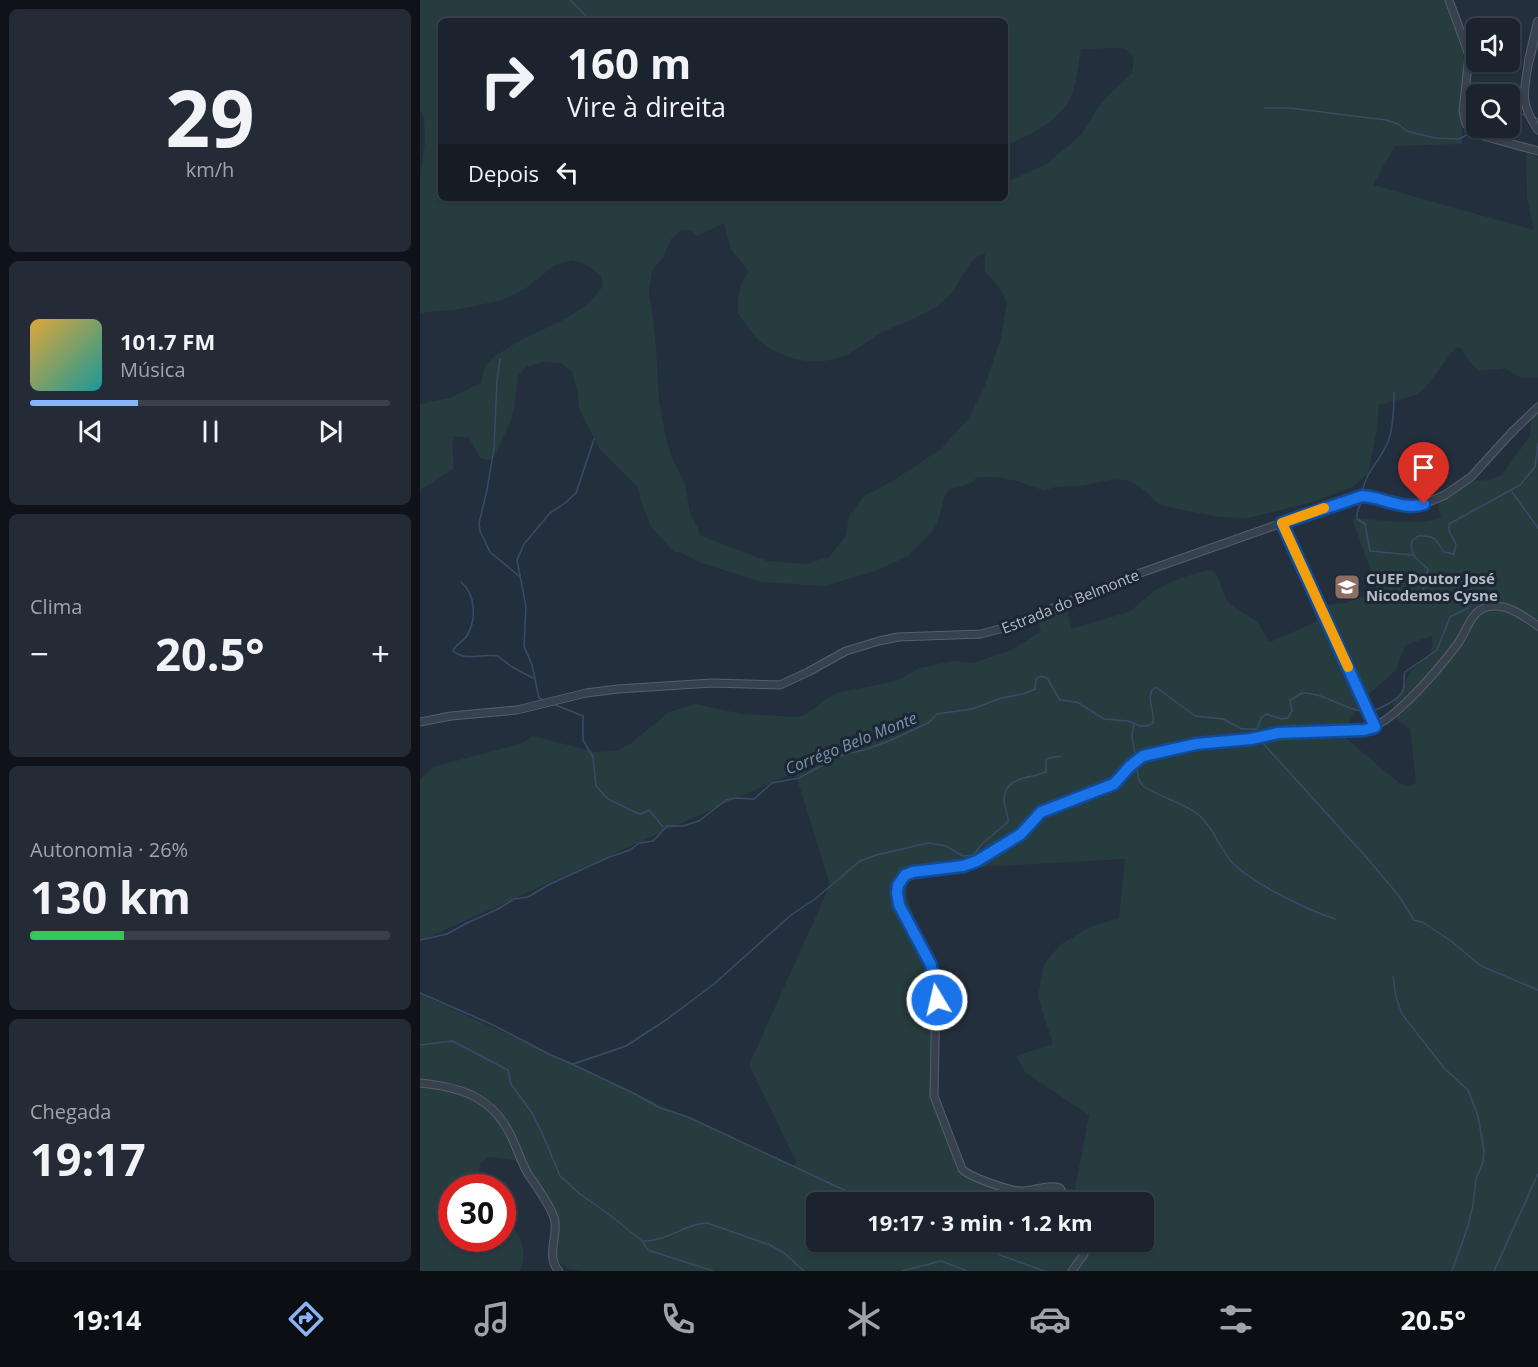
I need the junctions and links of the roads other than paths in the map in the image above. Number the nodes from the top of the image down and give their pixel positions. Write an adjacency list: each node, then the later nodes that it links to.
1 (1449, 0): 5 (street)
2 (1538, 22): 3 (street)
3 (1529, 60): 4 (street)
4 (1538, 130)
5 (1538, 151)
6 (1538, 407): 7 (street, Estrada do Belmonte)
7 (1282, 523): 9 (street, Estrada do Belmonte); 10 (street)
8 (1538, 626): 10 (street)
9 (420, 722)
10 (1375, 727): 12 (street)
11 (420, 1083): 14 (street)
12 (1062, 1192)
13 (1084, 1252): 15 (street)
14 (559, 1271)
15 (1072, 1271)

